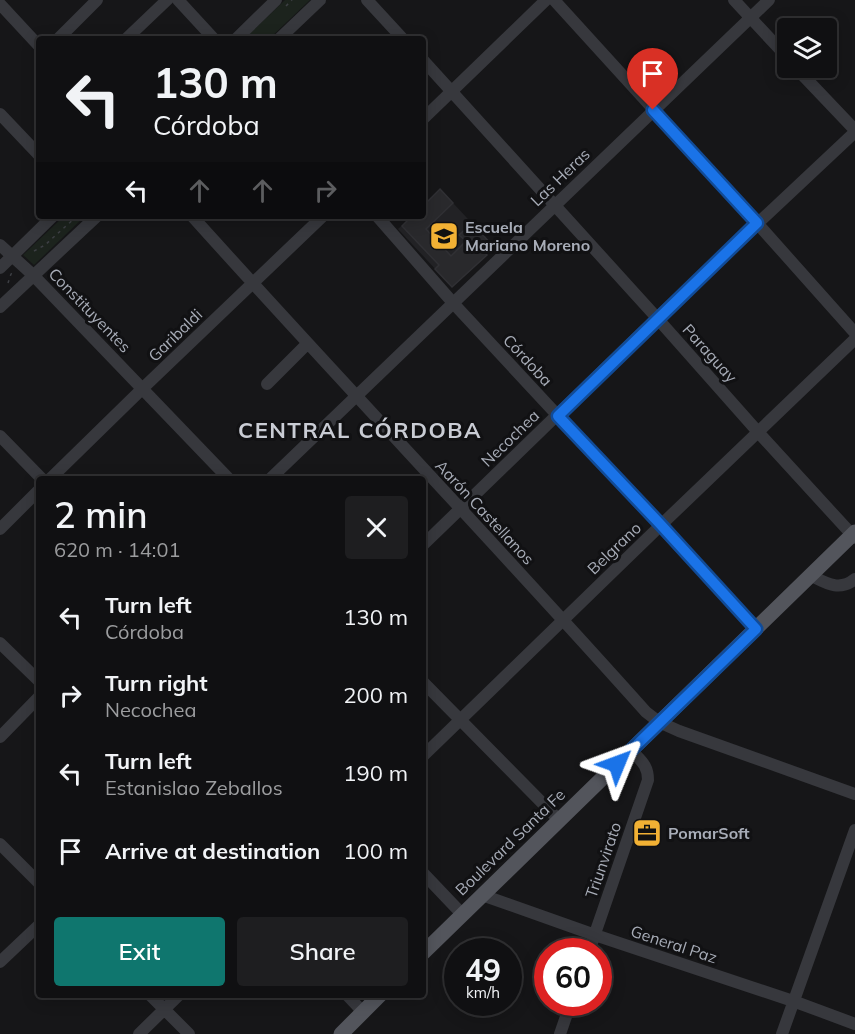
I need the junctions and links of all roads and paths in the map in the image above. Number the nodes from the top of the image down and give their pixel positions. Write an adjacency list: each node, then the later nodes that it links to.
1 (97, 0): 13 (street)
2 (167, 0): 14 (street)
3 (178, 0): 15 (street)
4 (276, 0): 16 (street)
5 (320, 0): 17 (street)
6 (367, 0): 18 (street)
7 (546, 0): 23 (street)
8 (554, 0): 24 (street)
9 (734, 0): 12 (street)
10 (769, 0): 12 (street, Las Heras)
11 (0, 4): 19 (street)
12 (750, 18): 20 (street); 24 (street, Las Heras)
13 (61, 36)
14 (129, 36)
15 (211, 36)
16 (239, 36)
17 (282, 36)
18 (400, 36)
19 (36, 43)
20 (777, 46)
21 (426, 63): 23 (street, Paraguay)
22 (805, 78): 27 (street)
23 (452, 91): 26 (street); 29 (street, Paraguay)
24 (653, 110): 29 (street, Las Heras); 36 (street)
25 (0, 114): 28 (street)
26 (426, 116)
27 (855, 131): 36 (street, Necochea)
28 (36, 152)
29 (554, 206): 43 (street, Las Heras); 45 (street, Paraguay)
30 (51, 219): 38 (street)
31 (74, 219): 38 (path)
32 (94, 219): 40 (street)
33 (195, 219): 41 (street, Aarón Castellanos)
34 (320, 219): 41 (street, Garibaldi)
35 (380, 219): 43 (street, Córdoba)
36 (757, 223): 45 (street, Necochea); 46 (street)
37 (0, 245): 38 (street, Constituyentes)
38 (16, 261): 39 (street); 40 (street, Constituyentes); 42 (path)
39 (0, 268)
40 (33, 275): 44 (street); 50 (street, Constituyentes)
41 (253, 284): 48 (street, Aarón Castellanos); 50 (street, Garibaldi)
42 (7, 288)
43 (454, 304): 51 (street, Las Heras); 52 (street, Córdoba)
44 (0, 307)
45 (657, 318): 52 (street, Necochea); 53 (street, Paraguay)
46 (855, 333)
47 (855, 339): 53 (street, Belgrano)
48 (307, 344): 49 (street); 51 (street, Aarón Castellanos)
49 (267, 384)
50 (142, 389): 56 (street, Garibaldi); 57 (street, Constituyentes)
51 (356, 397): 58 (street, Las Heras); 60 (street, Aarón Castellanos)
52 (558, 416): 60 (street, Necochea); 61 (street, Córdoba)
53 (758, 432): 61 (street, Belgrano); 63 (street, Paraguay)
54 (0, 436): 55 (street)
55 (39, 476)
56 (53, 476)
57 (226, 476)
58 (273, 476)
59 (36, 493): 62 (street)
60 (460, 509): 64 (street, Necochea); 67 (street, Aarón Castellanos)
61 (661, 525): 67 (street, Belgrano); 68 (street, Córdoba)
62 (0, 529)
63 (854, 535): 65 (main road, Boulevard Santa Fe)
64 (426, 542)
65 (810, 575): 66 (street); 68 (main road, Boulevard Santa Fe)
66 (855, 579)
67 (563, 620): 73 (street, Belgrano); 74 (street, Aarón Castellanos)
68 (756, 629): 74 (main road, Boulevard Santa Fe)
69 (0, 643): 70 (street)
70 (36, 678)
71 (426, 685): 73 (street)
72 (36, 701): 75 (street)
73 (460, 721): 77 (street, Belgrano); 79 (street)
74 (659, 722): 76 (main road, Boulevard Santa Fe); 78 (street, Aarón Castellanos)
75 (0, 737)
76 (631, 750): 79 (main road, Boulevard Santa Fe); 87 (street, Triunvirato)
77 (426, 753)
78 (855, 794)
79 (559, 820): 84 (main road, Boulevard Santa Fe)
80 (855, 830): 95 (street)
81 (0, 844): 83 (street)
82 (426, 876): 85 (street)
83 (36, 880)
84 (482, 895): 85 (main road, Boulevard Santa Fe); 87 (street, General Paz)
85 (462, 914): 89 (main road, Boulevard Santa Fe)
86 (36, 928): 90 (street)
87 (595, 935): 88 (street, Triunvirato); 95 (street, General Paz)
88 (594, 938)
89 (426, 950)
90 (0, 962)
91 (153, 998): 96 (street)
92 (176, 998): 96 (street)
93 (350, 998): 97 (street)
94 (377, 998): 97 (main road)
95 (793, 1001): 99 (street, General Paz); 104 (street)
96 (164, 1010): 100 (street); 101 (street)
97 (363, 1012): 102 (main road)
98 (566, 1016): 103 (street)
99 (855, 1024)
100 (139, 1034)
101 (189, 1034)
102 (341, 1034)
103 (560, 1034)
104 (782, 1034)

